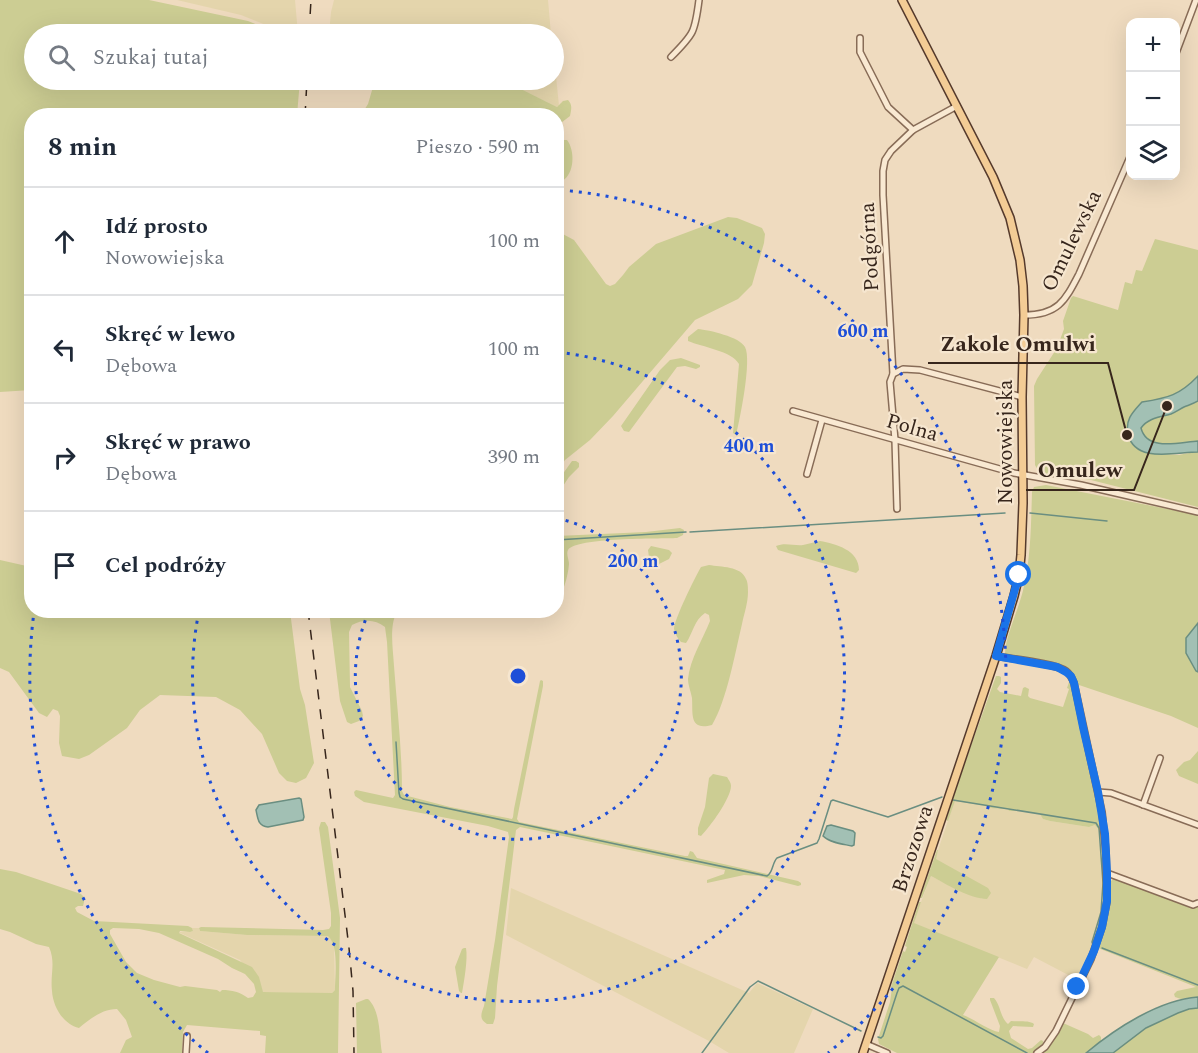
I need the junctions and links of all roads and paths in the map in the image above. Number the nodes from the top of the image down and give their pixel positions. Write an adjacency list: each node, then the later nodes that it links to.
1 (699, 0): 6 (street)
2 (902, 0): 7 (main road, Nowowiejska)
3 (1196, 0): 5 (street)
4 (860, 38): 8 (street)
5 (1180, 42)
6 (671, 57)
7 (957, 106): 8 (street, Podgórna); 10 (main road, Nowowiejska)
8 (913, 130): 11 (street, Podgórna)
9 (1126, 168): 10 (street, Omulewska)
10 (1024, 315): 12 (main road, Nowowiejska)
11 (893, 374): 12 (street); 15 (street, Podgórna)
12 (1022, 397): 17 (main road, Nowowiejska)
13 (793, 411): 14 (street, Polna)
14 (822, 420): 15 (street, Polna); 16 (street)
15 (895, 440): 17 (street, Polna); 18 (street, Podgórna)
16 (807, 474)
17 (1023, 475): 19 (street, Polna); 20 (main road, Nowowiejska)
18 (897, 509)
19 (1198, 512)
20 (996, 656): 22 (street); 28 (main road, Brzozowa)
21 (1160, 758): 23 (street)
22 (1098, 792): 23 (street); 25 (street)
23 (1143, 805): 24 (street)
24 (1198, 825)
25 (1107, 873): 26 (street); 32 (street)
26 (1198, 903)
27 (187, 1036): 29 (street)
28 (866, 1044): 30 (main road, Brzozowa); 31 (street)
29 (186, 1053)
30 (863, 1053)
31 (887, 1053)
32 (1037, 1053)

